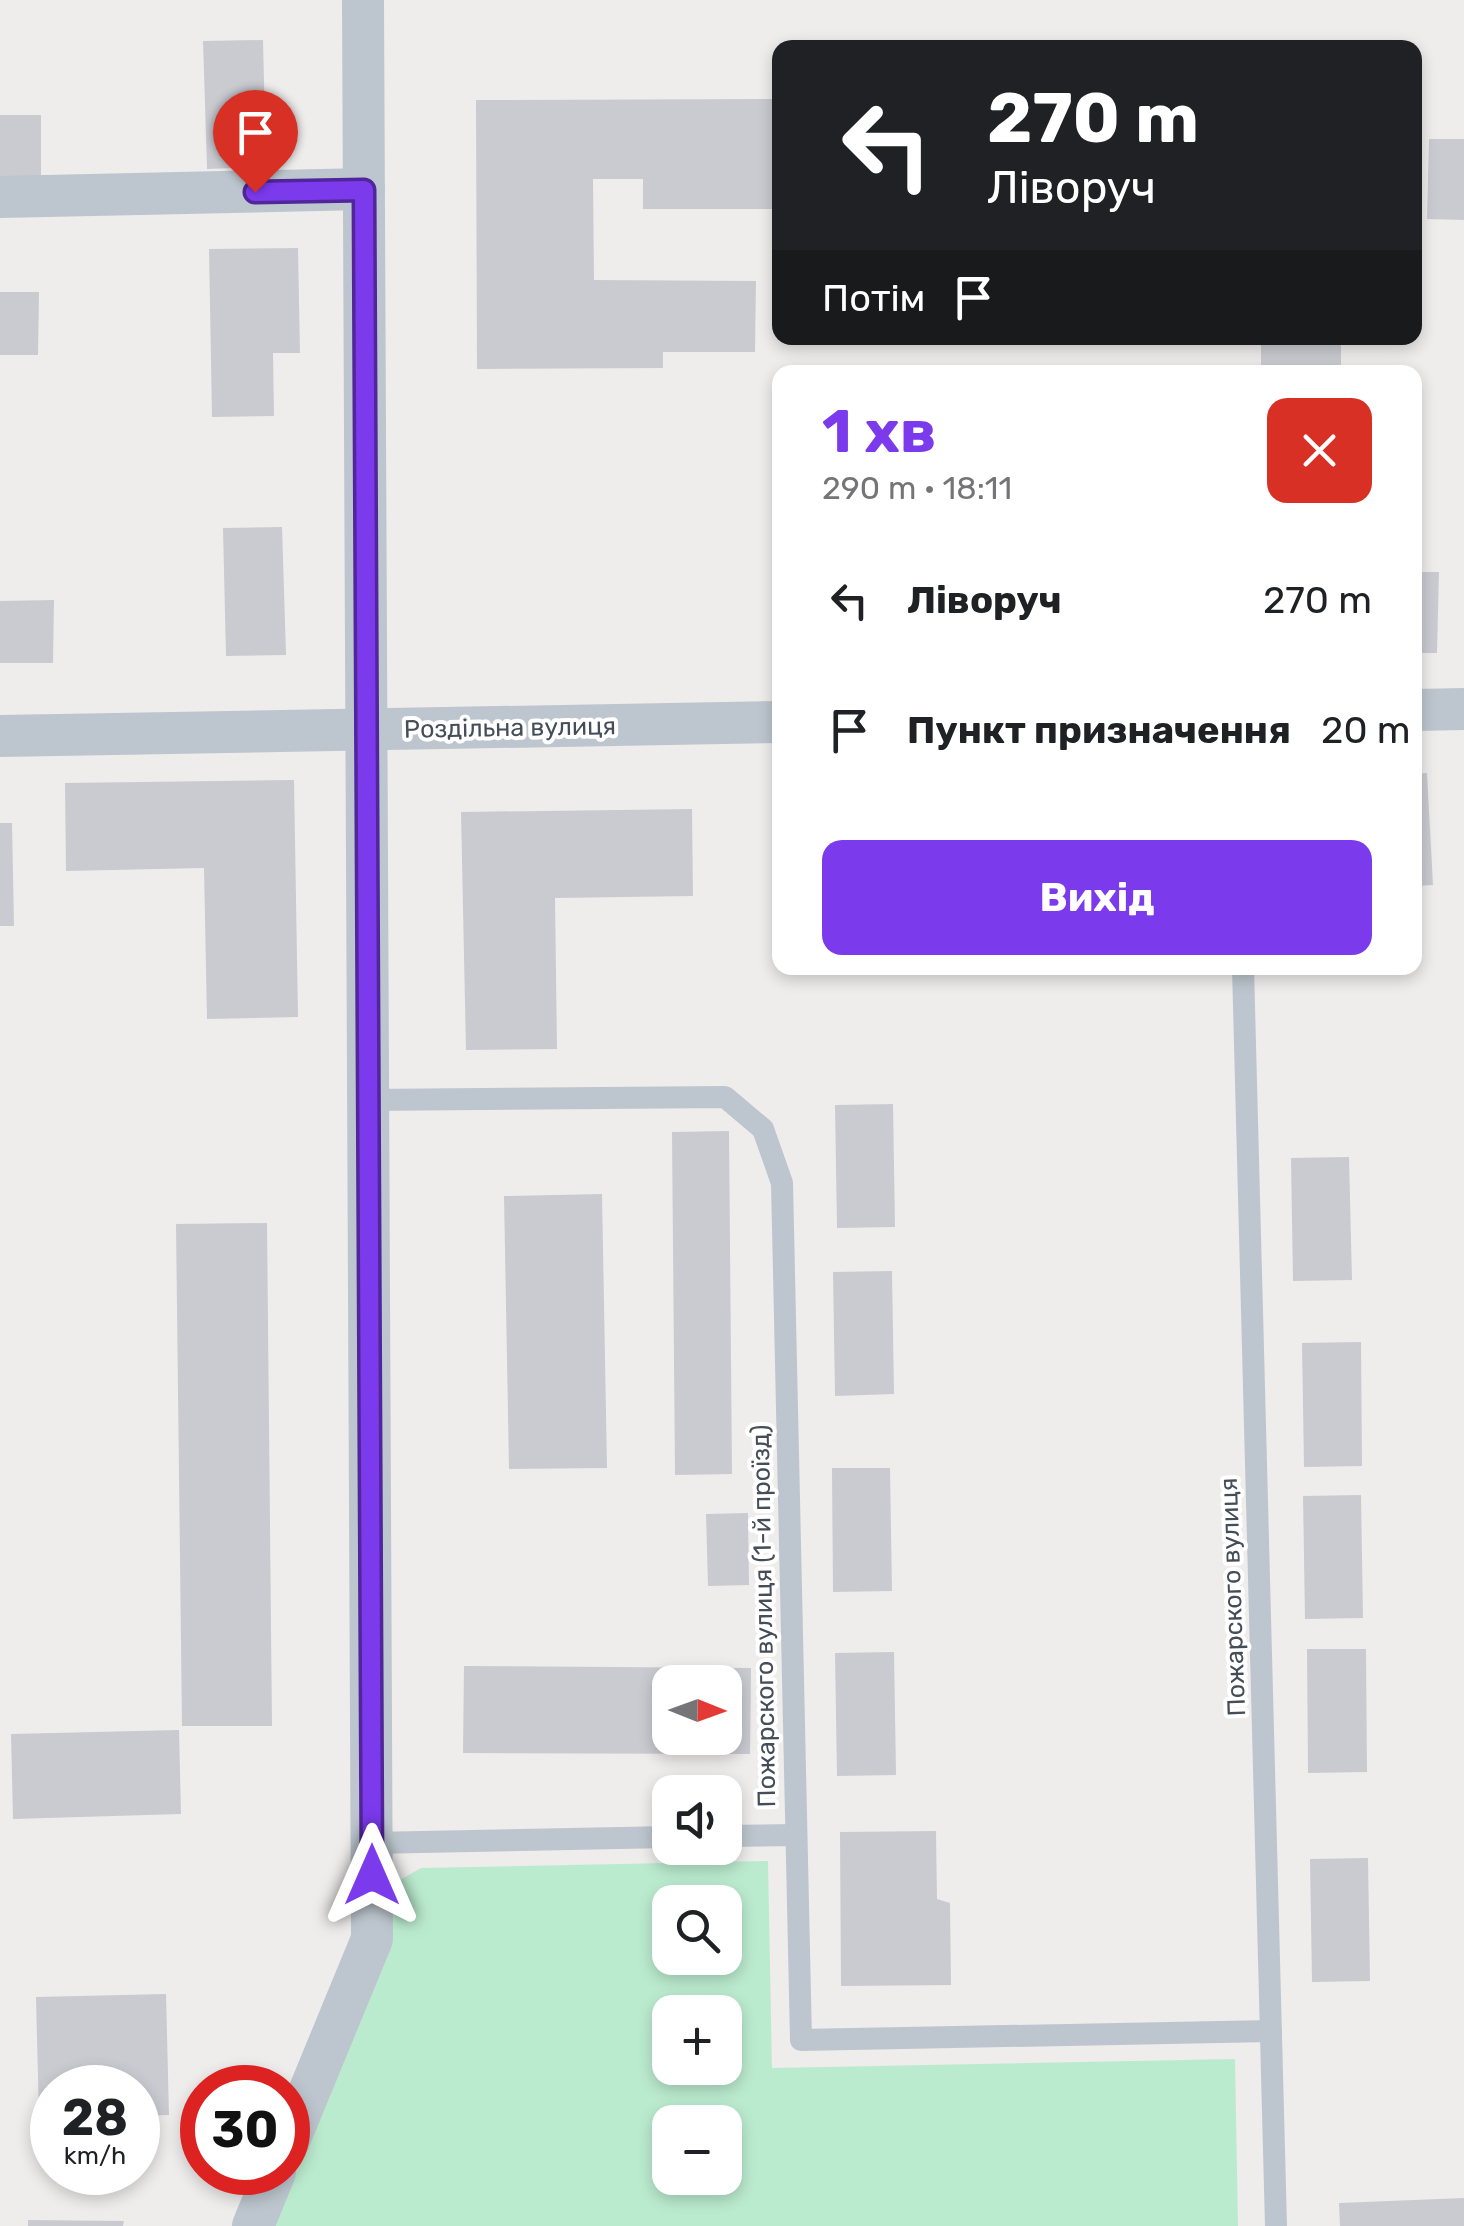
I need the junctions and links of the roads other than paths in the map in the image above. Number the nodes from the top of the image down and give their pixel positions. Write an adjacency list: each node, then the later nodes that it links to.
1 (364, 0): 2 (street)
2 (364, 190): 3 (street); 7 (street)
3 (0, 197)
4 (1464, 709): 5 (street)
5 (1422, 710)
6 (772, 722): 7 (street, Роздільна вулиця)
7 (367, 729): 8 (street, Роздільна вулиця); 10 (street)
8 (0, 736)
9 (1242, 975): 15 (lane, Пожарского вулиця)
10 (368, 1100): 11 (lane, Пожарского вулиця (1-й проїзд)); 14 (street)
11 (796, 1835): 12 (lane); 15 (lane, Пожарского вулиця (1-й проїзд))
12 (742, 1836)
13 (652, 1837): 14 (lane)
14 (372, 1843): 16 (street)
15 (1271, 2031): 19 (lane, Пожарского вулиця)
16 (310, 2090)
17 (266, 2195): 18 (street)
18 (253, 2226)
19 (1276, 2226)

